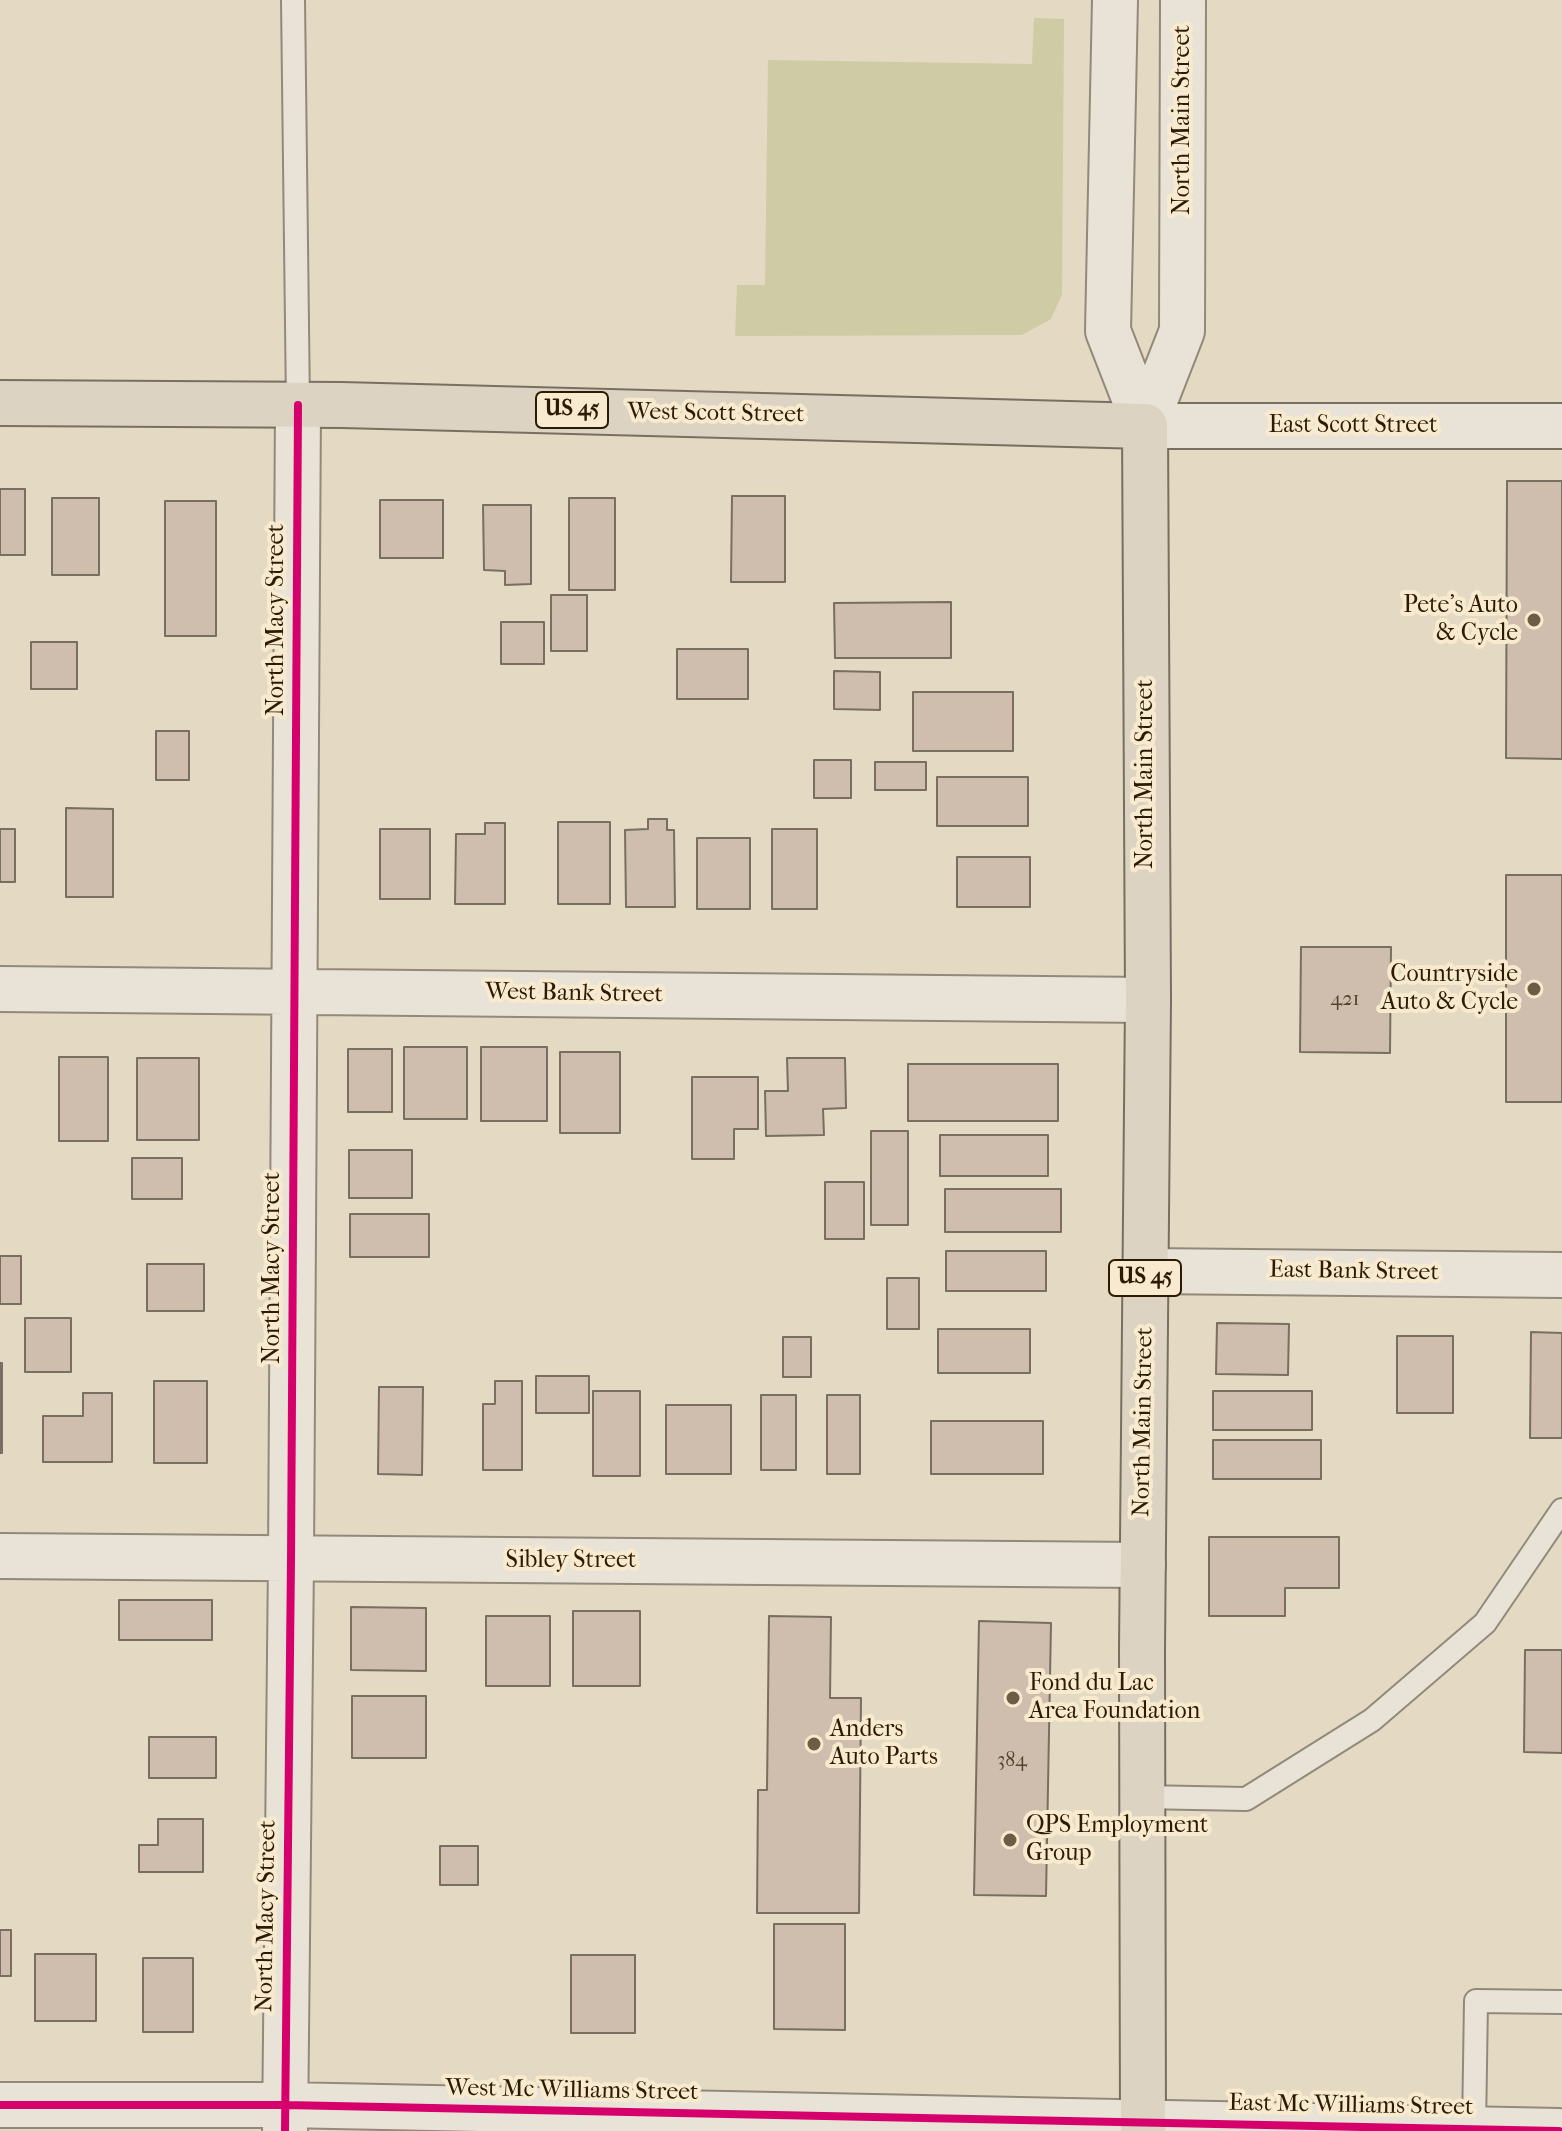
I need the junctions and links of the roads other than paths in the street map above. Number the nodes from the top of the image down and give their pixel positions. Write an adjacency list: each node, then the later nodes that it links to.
1 (293, 0): 5 (lane)
2 (1115, 0): 6 (street, North Main Street)
3 (1183, 0): 6 (street, North Main Street)
4 (0, 403): 5 (main road, West Scott Street / US 45)
5 (298, 405): 6 (main road, West Scott Street / US 45); 9 (street, North Macy Street)
6 (1145, 426): 7 (street, East Scott Street); 10 (main road, North Main Street / US 45)
7 (1562, 426)
8 (0, 989): 9 (street, West Bank Street)
9 (294, 991): 10 (street, West Bank Street); 15 (street, North Macy Street)
10 (1148, 1000): 11 (main road, North Main Street / US 45)
11 (1145, 1271): 12 (street, East Bank Street); 16 (main road, North Main Street / US 45)
12 (1562, 1275)
13 (1562, 1510): 17 (lane)
14 (0, 1556): 15 (street, Sibley Street)
15 (291, 1559): 16 (street, Sibley Street); 20 (street, North Macy Street)
16 (1143, 1565): 17 (main road, North Main Street / US 45)
17 (1142, 1797): 21 (main road, North Main Street / US 45)
18 (1562, 2002): 22 (lane)
19 (0, 2105): 20 (street, West Mc Williams Street)
20 (285, 2118): 21 (street, West Mc Williams Street)
21 (1143, 2127): 22 (street, East Mc Williams Street)
22 (1474, 2129): 23 (street, East Mc Williams Street)
23 (1559, 2131)

